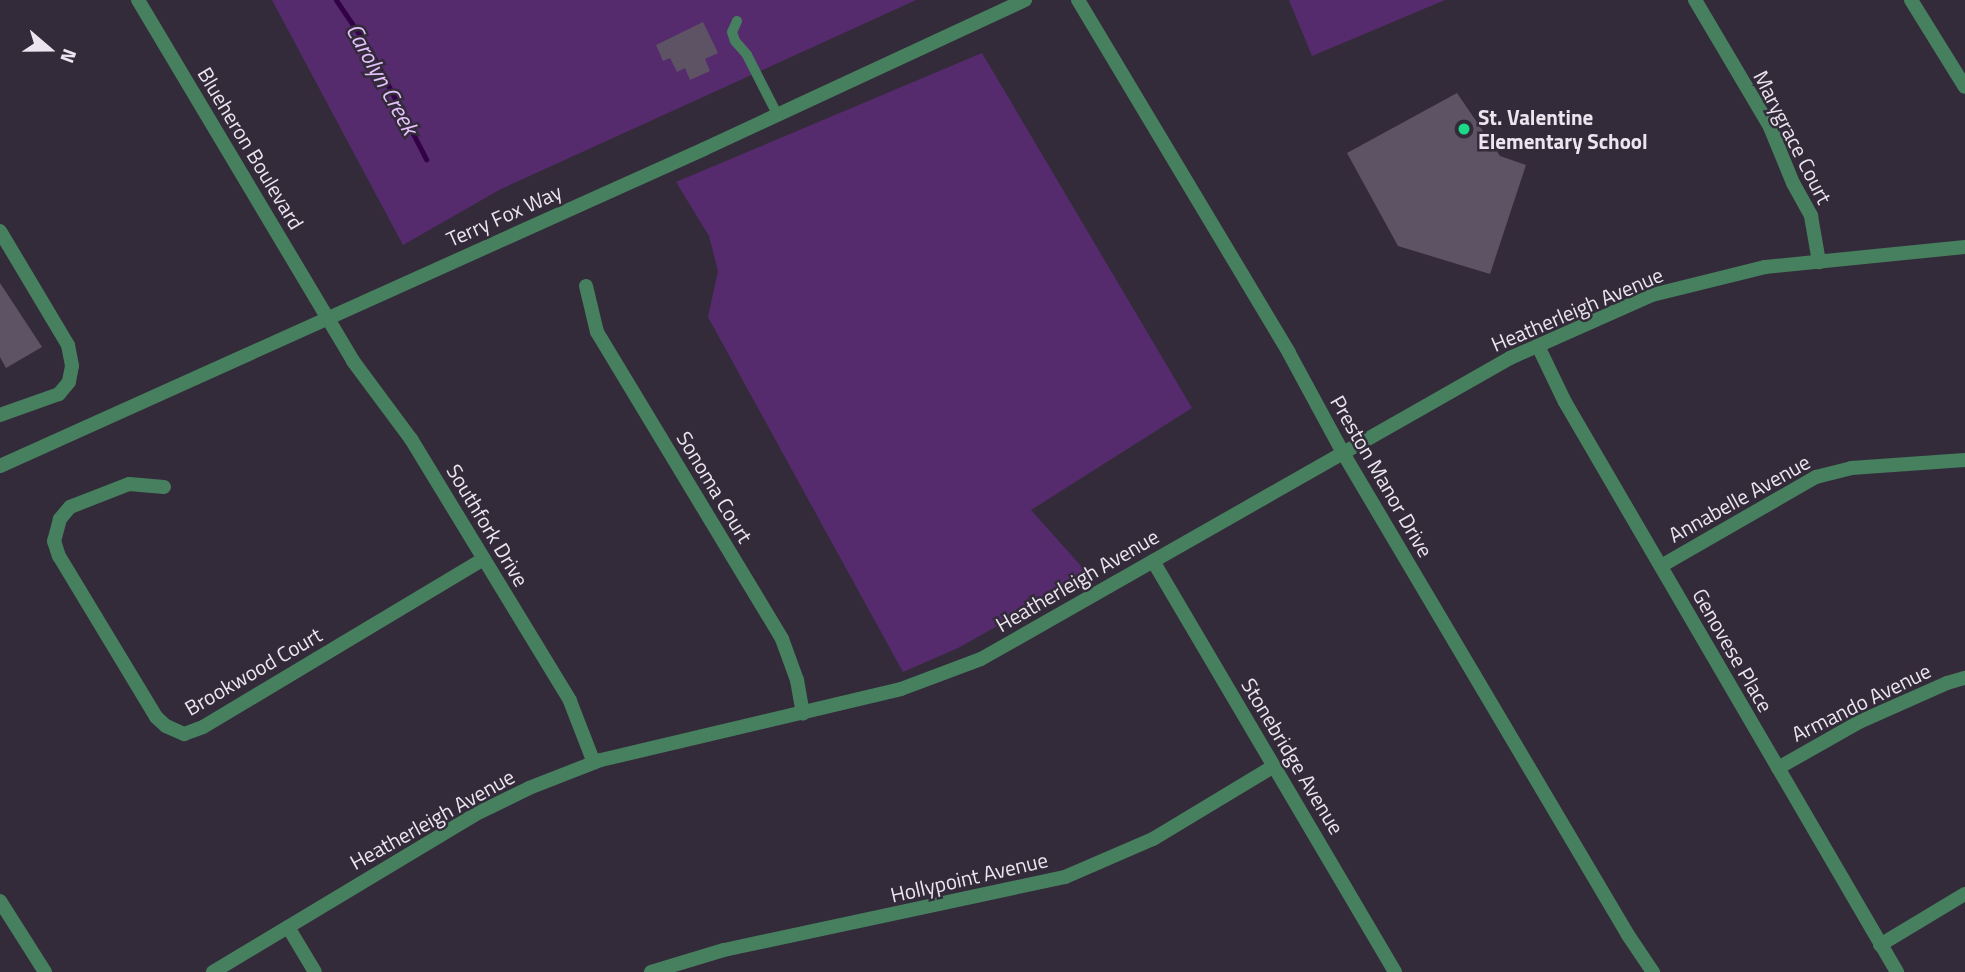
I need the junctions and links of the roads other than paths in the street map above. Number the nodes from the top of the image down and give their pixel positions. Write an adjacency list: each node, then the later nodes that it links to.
1 (138, 0): 13 (street, Blueheron Boulevard)
2 (1024, 0): 8 (street, Terry Fox Way)
3 (1078, 0): 16 (street, Preston Manor Drive)
4 (1695, 0): 11 (street, Marygrace Court)
5 (1911, 0): 7 (street)
6 (737, 21): 8 (lane)
7 (1965, 87)
8 (778, 114): 13 (street, Terry Fox Way)
9 (0, 231): 15 (street)
10 (1965, 247): 11 (street, Heatherleigh Avenue)
11 (1819, 262): 14 (street, Heatherleigh Avenue)
12 (586, 286): 24 (street, Sonoma Court)
13 (329, 318): 18 (street, Terry Fox Way); 20 (street, Southfork Drive)
14 (1538, 346): 16 (street, Heatherleigh Avenue); 22 (street, Genovese Place)
15 (0, 415)
16 (1343, 453): 21 (street, Heatherleigh Avenue); 37 (street, Preston Manor Drive)
17 (1965, 460): 22 (street, Annabelle Avenue)
18 (0, 466)
19 (164, 487): 20 (street, Brookwood Court)
20 (484, 559): 25 (street, Southfork Drive)
21 (1153, 561): 24 (street, Heatherleigh Avenue); 26 (street, Stonebridge Avenue)
22 (1661, 566): 27 (street, Genovese Place)
23 (1965, 678): 27 (street, Armando Avenue)
24 (803, 713): 25 (street, Heatherleigh Avenue)
25 (594, 763): 30 (street, Heatherleigh Avenue)
26 (1274, 766): 32 (street, Stonebridge Avenue); 36 (street, Hollypoint Avenue)
27 (1778, 768): 31 (street, Genovese Place)
28 (1965, 894): 31 (street)
29 (0, 901): 33 (street)
30 (288, 927): 34 (street, Heatherleigh Avenue); 35 (street)
31 (1880, 944): 38 (street, Genovese Place)
32 (1391, 970)
33 (44, 972)
34 (213, 972)
35 (315, 972)
36 (651, 972)
37 (1653, 972)
38 (1897, 972)

